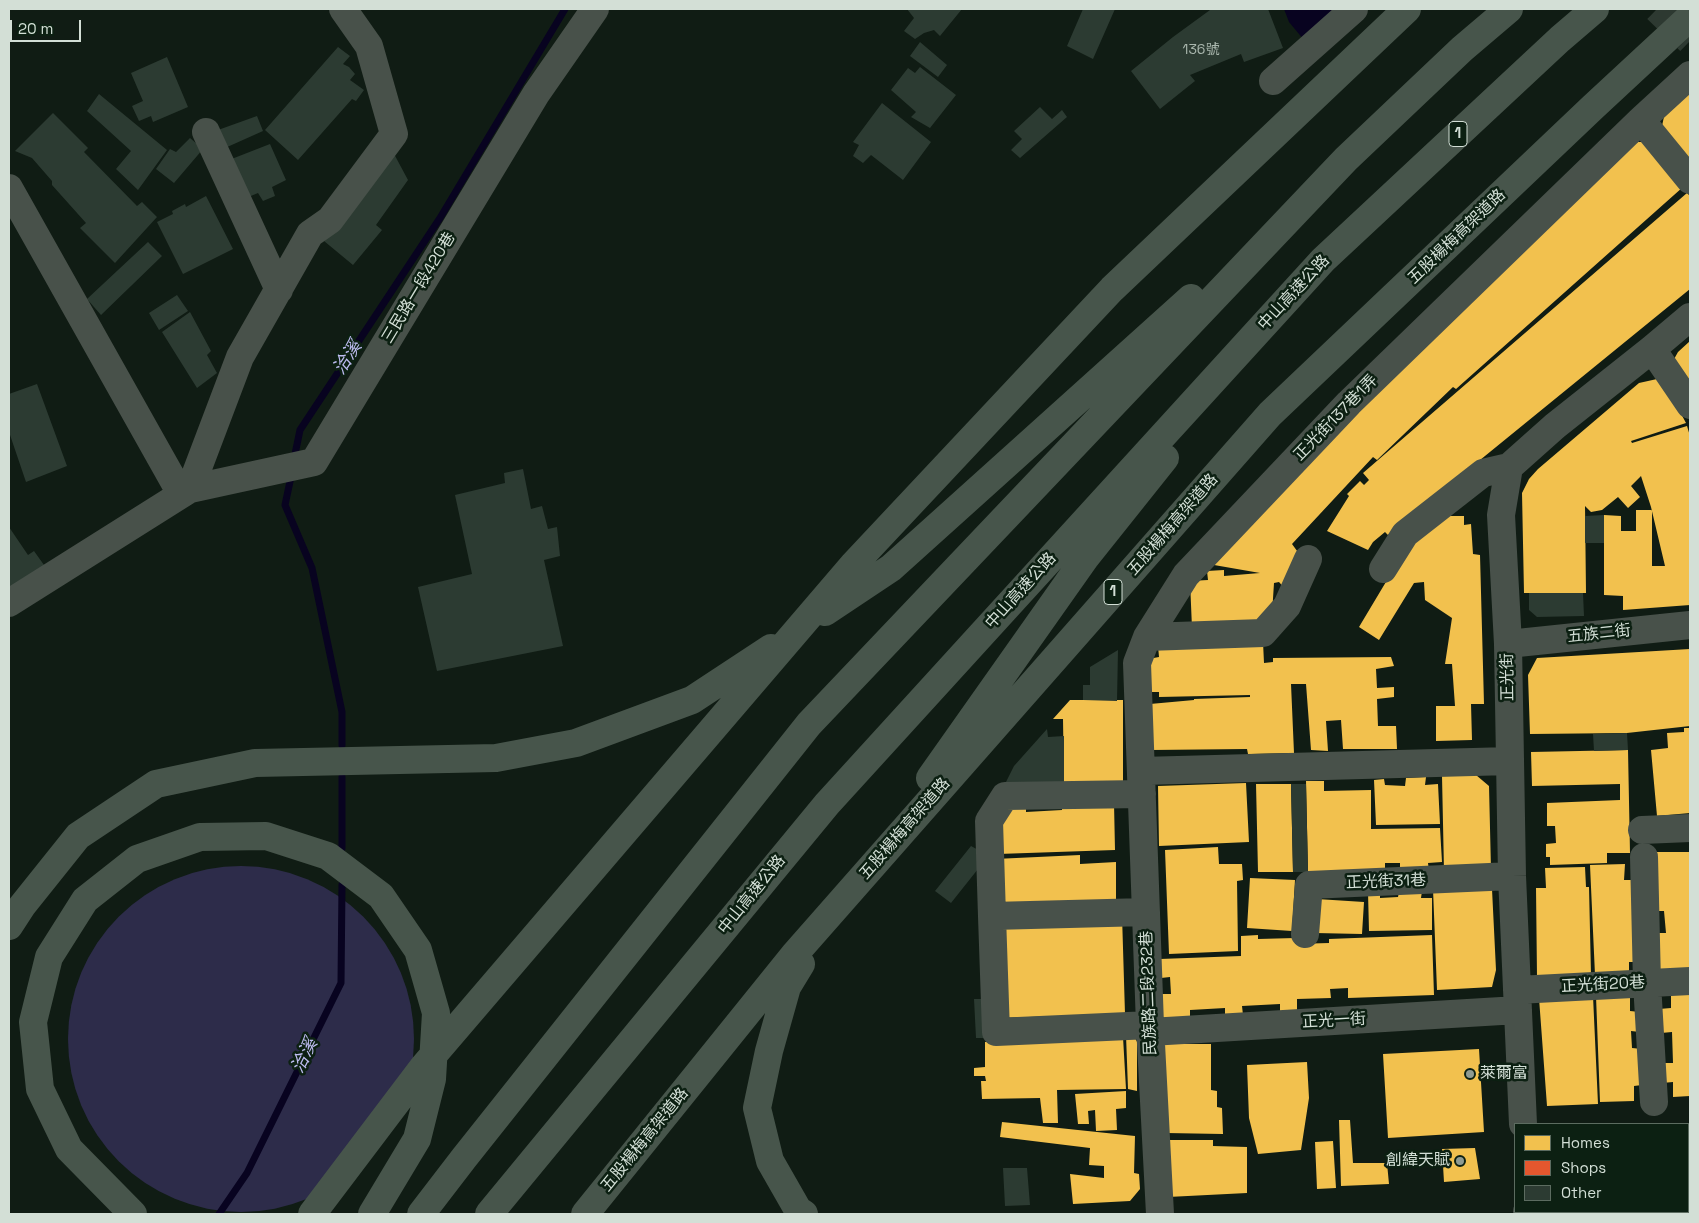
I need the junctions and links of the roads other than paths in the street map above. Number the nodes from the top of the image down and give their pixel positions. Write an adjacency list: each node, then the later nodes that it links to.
1 (343, 9): 16 (street)
2 (595, 9): 21 (street, 三民路一段420巷)
3 (1354, 9): 9 (street)
4 (1407, 9): 48 (highway)
5 (1510, 9): 12 (highway)
6 (1595, 9): 15 (highway, 中山高速公路 / 1)
7 (1690, 17): 52 (highway, 五股楊梅高架道路 / 1)
8 (1690, 76): 10 (street, 正光街137巷1弄)
9 (1273, 81)
10 (1642, 120): 13 (street); 26 (street, 正光街137巷1弄)
11 (206, 132): 16 (street)
12 (1346, 159): 35 (highway); 50 (highway)
13 (1690, 180)
14 (9, 188): 21 (street)
15 (1323, 260): 37 (highway); 51 (highway, 中山高速公路 / 1)
16 (279, 290): 21 (street)
17 (1690, 317): 18 (street)
18 (1652, 349): 19 (street); 20 (street)
19 (1690, 405)
20 (1509, 467): 23 (street); 27 (street, 正光街)
21 (186, 492): 24 (street, 三民路一段420巷)
22 (1308, 558): 26 (street)
23 (1383, 569)
24 (9, 603)
25 (1690, 625): 27 (street, 五族二街)
26 (1148, 637): 29 (street, 正光街137巷1弄)
27 (1508, 644): 28 (street, 正光街)
28 (1510, 761): 29 (street); 33 (street, 正光街)
29 (1142, 783): 34 (street, 民族路二段232巷); 36 (street)
30 (1690, 828): 31 (street)
31 (1642, 830)
32 (1644, 857): 41 (street)
33 (1512, 876): 38 (street, 正光街31巷); 42 (street, 正光街)
34 (1146, 912): 36 (street); 43 (street, 民族路二段232巷)
35 (15, 916): 39 (highway)
36 (992, 916): 43 (street, 正光一街)
37 (823, 929): 53 (highway); 54 (highway)
38 (1305, 934)
39 (9, 935)
40 (1690, 981): 41 (street, 正光街20巷)
41 (1647, 983): 42 (street, 正光街20巷); 44 (street)
42 (1517, 1000): 43 (street, 正光一街); 45 (street, 正光街)
43 (1150, 1028): 55 (street, 民族路二段232巷)
44 (1654, 1102)
45 (1523, 1123)
46 (1675, 1213): 56 (main road)
47 (133, 1214): 49 (highway)
48 (312, 1214)
49 (372, 1214)
50 (421, 1214)
51 (489, 1214)
52 (585, 1214)
53 (595, 1214)
54 (804, 1214)
55 (1160, 1214)
56 (1660, 1214)

